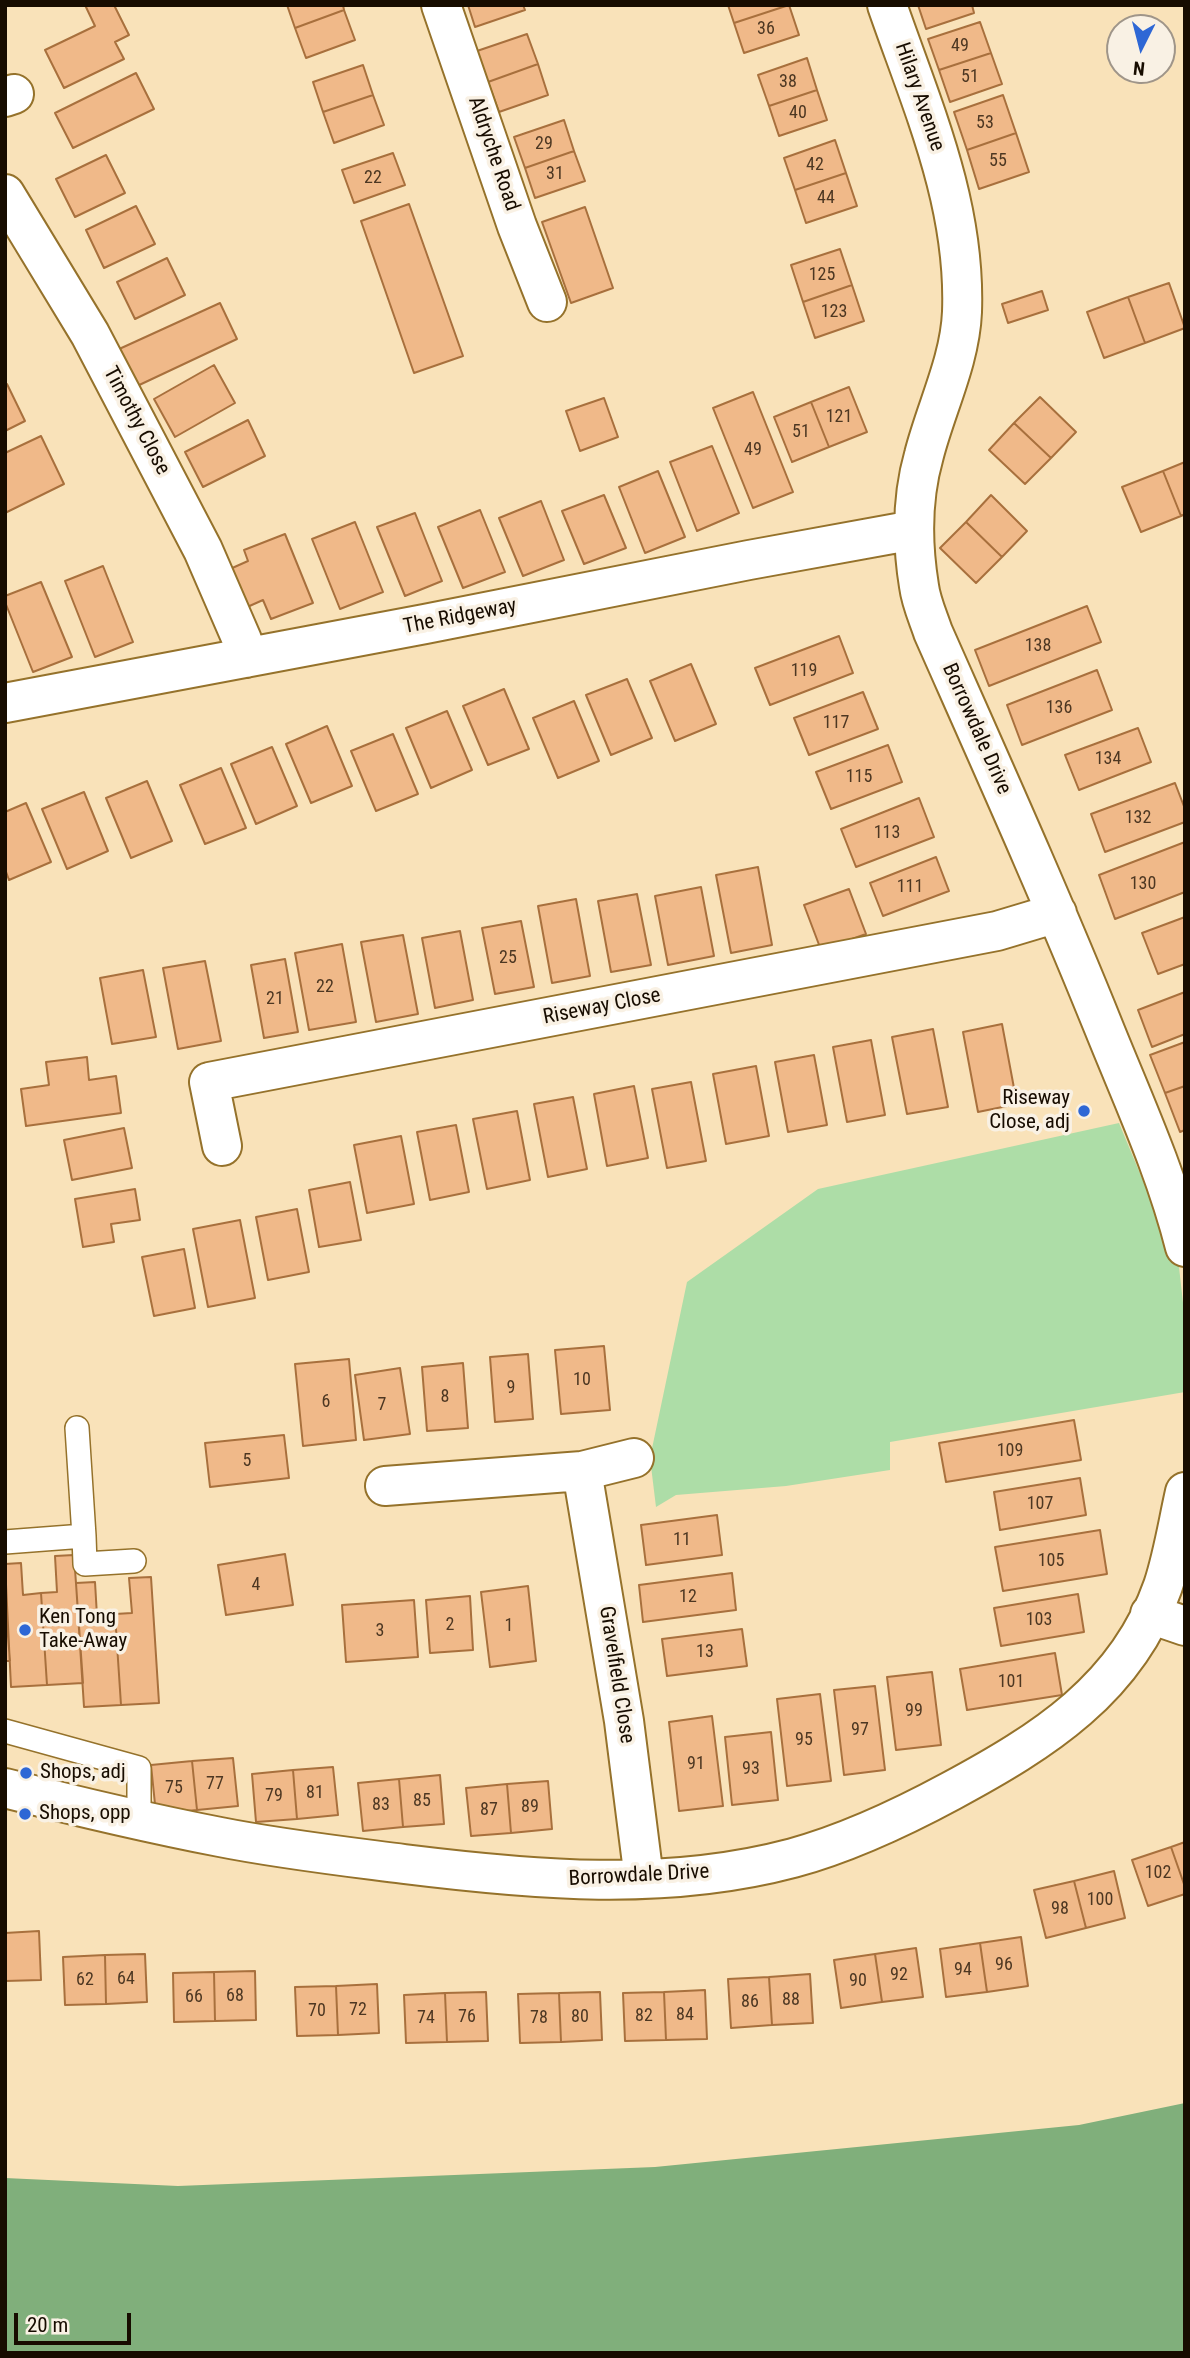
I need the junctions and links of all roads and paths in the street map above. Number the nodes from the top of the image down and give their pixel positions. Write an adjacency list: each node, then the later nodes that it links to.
1 (441, 5): 5 (street, Aldryche Road)
2 (887, 5): 3 (street, Hilary Avenue)
3 (950, 188): 6 (street, Borrowdale Drive)
4 (5, 194): 7 (street, Timothy Close)
5 (547, 302)
6 (914, 530): 7 (street, The Ridgeway); 9 (street, Borrowdale Drive)
7 (246, 658): 8 (street, The Ridgeway)
8 (5, 703)
9 (1057, 913): 10 (street, Riseway Close); 11 (street, Borrowdale Drive)
10 (222, 1146)
11 (1185, 1247)
12 (77, 1428): 17 (lane)
13 (634, 1458): 14 (street)
14 (582, 1471): 15 (street); 24 (street, Gravelfield Close)
15 (385, 1486)
16 (1185, 1492): 20 (street, Borrowdale Drive)
17 (84, 1535): 18 (lane); 19 (lane)
18 (5, 1542)
19 (134, 1560)
20 (1167, 1620): 24 (street, Borrowdale Drive)
21 (5, 1731): 23 (lane)
22 (5, 1788): 23 (street, Borrowdale Drive)
23 (139, 1820): 24 (street, Borrowdale Drive)
24 (644, 1879)

